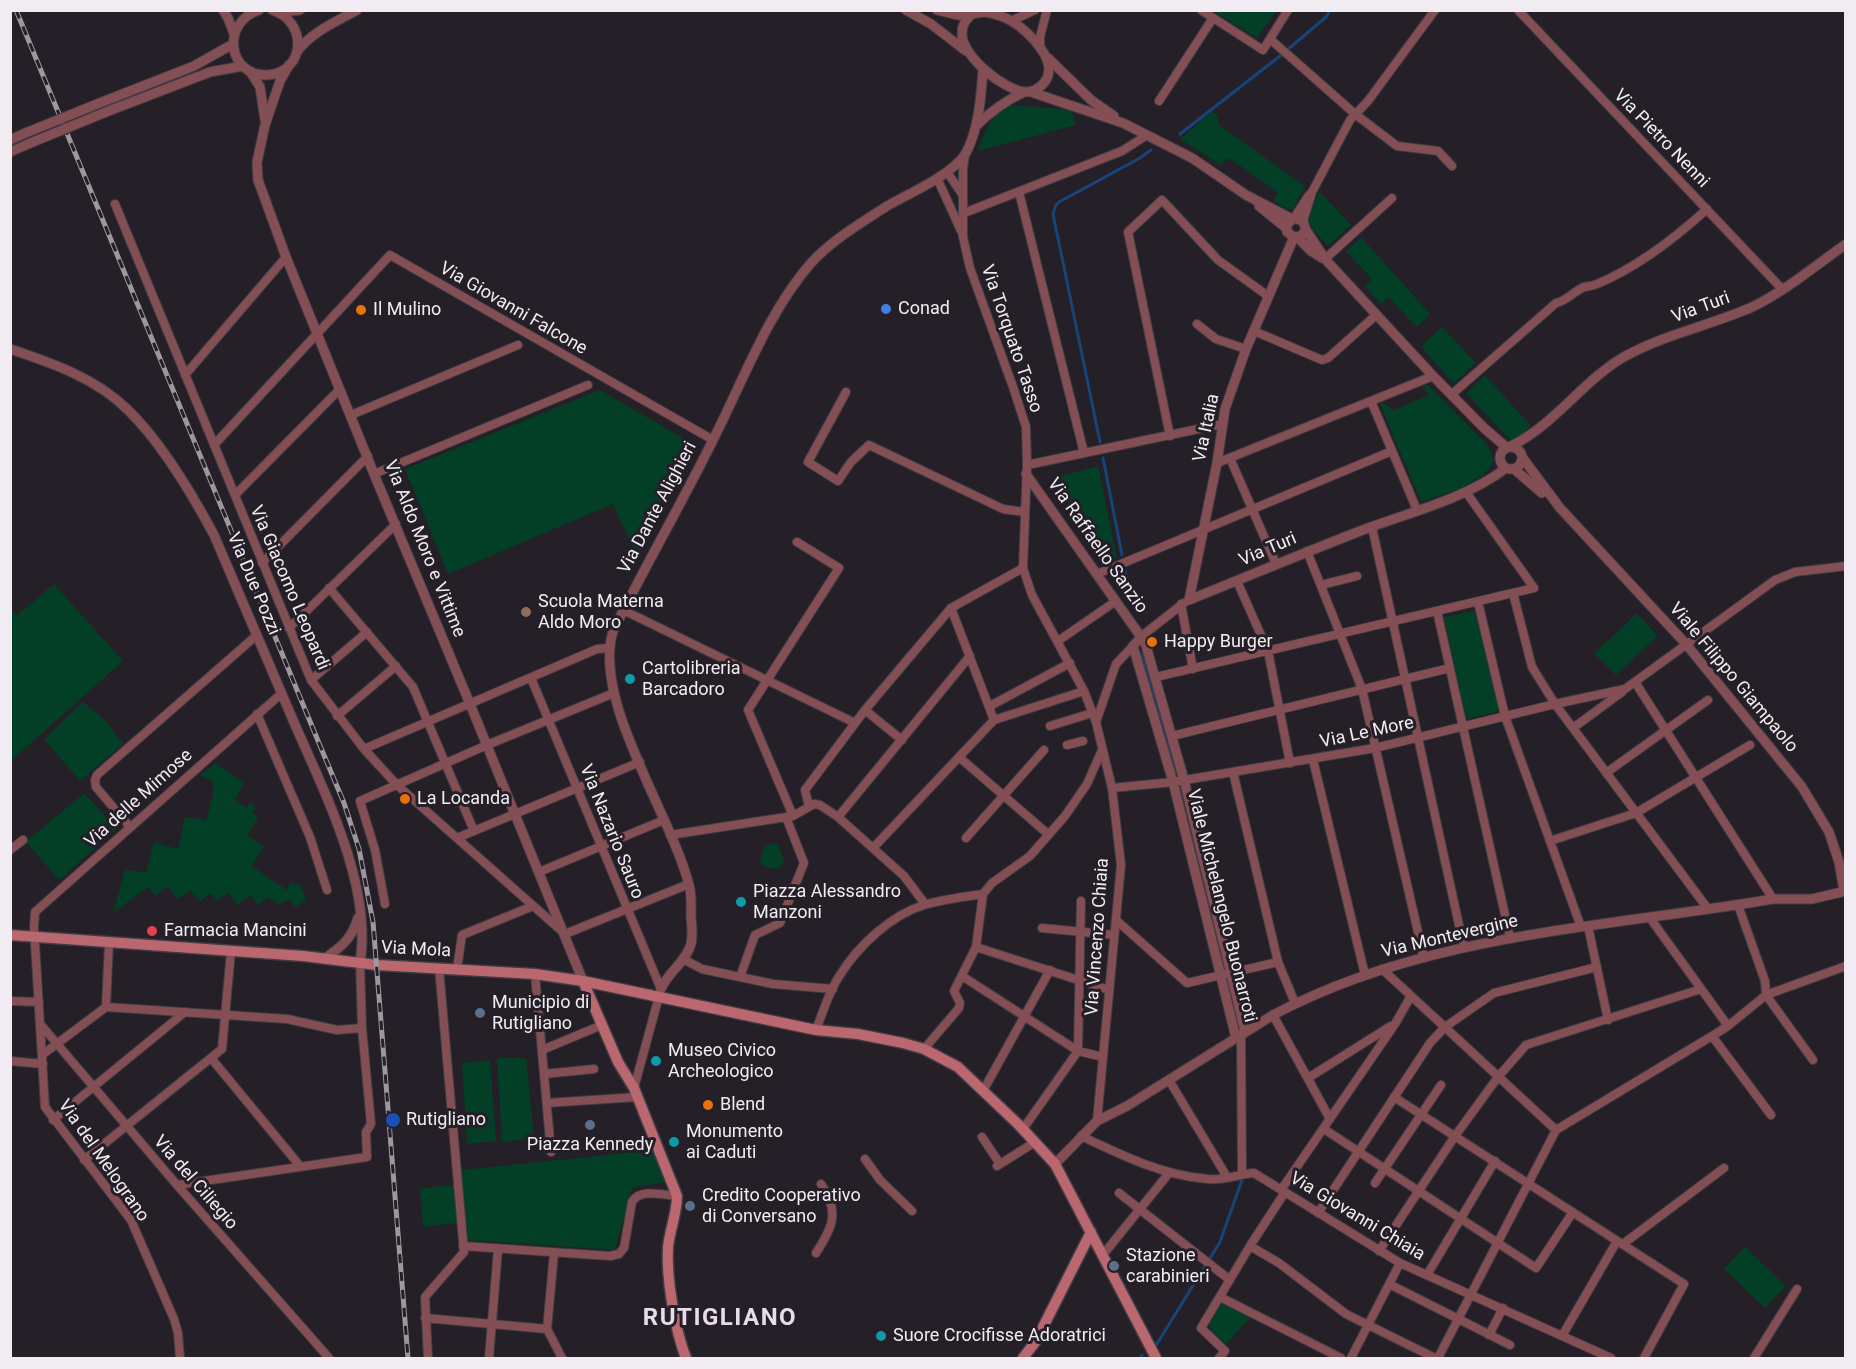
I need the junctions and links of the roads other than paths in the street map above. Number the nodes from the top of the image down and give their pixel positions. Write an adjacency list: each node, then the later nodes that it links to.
1 (223, 10): 18 (street, Via Aldo Moro e Vittime)
2 (259, 10): 18 (street)
3 (300, 10): 14 (street)
4 (357, 10): 21 (street, Via Aldo Moro e Vittime)
5 (906, 10): 22 (street)
6 (937, 10): 15 (street)
7 (1004, 10): 17 (street)
8 (1035, 10): 17 (street)
9 (1047, 10): 20 (street)
10 (1201, 10): 16 (street)
11 (1288, 10): 19 (street)
12 (1435, 10): 28 (street)
13 (1518, 10): 43 (street, Via Pietro Nenni)
14 (275, 11): 21 (street)
15 (972, 13): 17 (street); 22 (street)
16 (1213, 18): 19 (street); 27 (street)
17 (1010, 20): 20 (street)
18 (233, 39): 24 (street, Via Aldo Moro e Vittime); 33 (street, bridge)
19 (1273, 41): 28 (street)
20 (1042, 51): 26 (street); 29 (street)
21 (296, 54): 23 (street, Via Aldo Moro e Vittime)
22 (972, 56): 25 (street)
23 (289, 65): 24 (street); 30 (street, Via Aldo Moro e Vittime)
24 (246, 68): 30 (street, Via Aldo Moro e Vittime); 34 (street, bridge)
25 (983, 69): 26 (street); 31 (street)
26 (1027, 92): 29 (street); 31 (street)
27 (1159, 101)
28 (1355, 114): 36 (street); 45 (street)
29 (1123, 123): 32 (street)
30 (265, 125): 49 (street, Via Aldo Moro e Vittime)
31 (976, 126): 35 (street)
32 (1147, 135): 39 (street); 45 (street)
33 (10, 140)
34 (10, 152)
35 (965, 154): 37 (street, Via Dante Alighieri); 40 (street, Via Torquato Tasso)
36 (1452, 166)
37 (947, 172): 38 (street, Via Dante Alighieri); 40 (street)
38 (937, 177): 46 (street, Via Torquato Tasso); 71 (street, Via Dante Alighieri)
39 (1019, 192): 44 (street); 75 (street)
40 (963, 195): 44 (street, Via Torquato Tasso)
41 (1392, 198): 50 (street)
42 (115, 204): 60 (street, Via Giacomo Leopardi)
43 (1707, 209): 51 (street, Via Pietro Nenni); 65 (street)
44 (964, 213): 46 (street, Via Torquato Tasso)
45 (1296, 223): 47 (street); 47 (street); 50 (street)
46 (963, 237): 81 (street, Via Torquato Tasso)
47 (1295, 237): 50 (street); 52 (street, Via Italia)
48 (1845, 244): 51 (street, Via Turi)
49 (286, 257): 56 (street, Via Aldo Moro e Vittime); 60 (street)
50 (1324, 260): 53 (street)
51 (1782, 289): 69 (street, Via Turi)
52 (1268, 296): 55 (street, Via Italia); 70 (street)
53 (1375, 316): 55 (street); 61 (street)
54 (1197, 324): 59 (street)
55 (1254, 331): 59 (street, Via Italia)
56 (317, 333): 63 (street, Via Aldo Moro e Vittime); 71 (street, Via Giovanni Falcone); 72 (street)
57 (518, 345): 67 (street)
58 (10, 349): 114 (street, Via Due Pozzi)
59 (1246, 349): 68 (street, Via Italia)
60 (185, 375): 72 (street, Via Giacomo Leopardi)
61 (1433, 376): 65 (street); 66 (street)
62 (588, 385): 82 (street)
63 (340, 389): 67 (street, Via Aldo Moro e Vittime); 84 (street)
64 (846, 392): 88 (street)
65 (1451, 395): 73 (street)
66 (1371, 401): 74 (street); 78 (street)
67 (351, 415): 76 (street, Via Aldo Moro e Vittime)
68 (1222, 424): 70 (street); 79 (street, Via Italia)
69 (1543, 426): 73 (street); 77 (street)
70 (1170, 436): 75 (street)
71 (713, 440): 108 (street, Via Dante Alighieri)
72 (214, 445): 84 (street, Via Giacomo Leopardi)
73 (1505, 450): 77 (street); 80 (street)
74 (1392, 451): 86 (street); 87 (street)
75 (1084, 453): 81 (street)
76 (368, 456): 82 (street, Via Aldo Moro e Vittime); 94 (street)
77 (1522, 456): 80 (street); 85 (street, Viale Filippo Giampaolo)
78 (1230, 458): 79 (street); 87 (street)
79 (1217, 463): 91 (street, Via Italia)
80 (1510, 468): 83 (street, Via Turi); 85 (street, Viale Filippo Giampaolo)
81 (1026, 469): 88 (street, Via Torquato Tasso); 98 (street, Via Raffaello Sanzio)
82 (374, 474): 89 (street, Via Aldo Moro e Vittime)
83 (1466, 492): 86 (street, Via Turi); 103 (street)
84 (234, 495): 94 (street, Via Giacomo Leopardi)
85 (1560, 508): 117 (street, Viale Filippo Giampaolo)
86 (1417, 510): 90 (street, Via Turi)
87 (1253, 511): 91 (street); 95 (street)
88 (1024, 512): 97 (street, Via Torquato Tasso)
89 (396, 524): 102 (street); 138 (street, Via Aldo Moro e Vittime)
90 (1372, 527): 93 (street, Via Turi); 110 (street)
91 (1202, 532): 98 (street); 105 (street, Via Italia)
92 (797, 542): 130 (street)
93 (1307, 551): 95 (street, Via Turi); 101 (street)
94 (262, 563): 111 (street, Via Giacomo Leopardi)
95 (1276, 564): 100 (street, Via Turi)
96 (1845, 566): 117 (street, Via Le More)
97 (1023, 568): 107 (street); 116 (street, Via Torquato Tasso)
98 (1097, 574): 104 (street, Via Raffaello Sanzio)
99 (1357, 576): 101 (street)
100 (1237, 581): 105 (street, Via Turi); 120 (street)
101 (1321, 585): 113 (street)
102 (329, 588): 111 (street); 112 (street)
103 (1512, 593): 106 (street); 139 (street)
104 (1116, 602): 115 (street, Via Raffaello Sanzio); 116 (street)
105 (1185, 602): 115 (street, Via Turi); 125 (street)
106 (1478, 602): 109 (street); 146 (street)
107 (951, 608): 121 (street); 142 (street)
108 (623, 610): 119 (street, Via Dante Alighieri); 130 (street)
109 (1437, 611): 110 (street); 124 (street)
110 (1392, 622): 113 (street); 128 (street)
111 (289, 628): 129 (street, Via Giacomo Leopardi)
112 (367, 632): 123 (street); 129 (street)
113 (1340, 634): 120 (street); 132 (street)
114 (257, 635): 135 (street, Via Due Pozzi); 187 (street)
115 (1142, 636): 118 (street, Via Turi); 126 (street, Via Raffaello Sanzio)
116 (1058, 641): 122 (street, Via Torquato Tasso)
117 (1686, 644): 131 (street, Via Le More); 201 (street, Viale Filippo Giampaolo)
118 (1133, 646): 150 (street, Via Turi); 176 (street, Viale Michelangelo Buonarroti)
119 (609, 648): 127 (street); 136 (street, Via Dante Alighieri)
120 (1268, 651): 125 (street); 141 (street)
121 (970, 656): 140 (street); 158 (street)
122 (1070, 663): 134 (street, Via Torquato Tasso); 140 (street)
123 (396, 666): 145 (street); 149 (street)
124 (1450, 668): 128 (street); 153 (street)
125 (1193, 669): 126 (street)
126 (1156, 677): 156 (street, Via Raffaello Sanzio)
127 (531, 678): 138 (street); 147 (street, Via Nazario Sauro)
128 (1403, 679): 132 (street); 157 (street)
129 (311, 680): 145 (street, Via Giacomo Leopardi)
130 (768, 681): 151 (street); 184 (street)
131 (1635, 682): 133 (street, Via Le More); 155 (street)
132 (1362, 689): 141 (street); 163 (street)
133 (1625, 689): 139 (street, Via Le More); 154 (street, Via Le More)
134 (1084, 691): 143 (street, Via Torquato Tasso); 148 (street)
135 (282, 693): 144 (street, Via delle Mimose); 211 (street, Via Due Pozzi)
136 (614, 693): 147 (street); 169 (street, Via Dante Alighieri)
137 (1708, 700): 155 (street)
138 (470, 704): 149 (street); 160 (street, Via Aldo Moro e Vittime)
139 (1555, 704): 146 (street, Via Le More); 154 (street)
140 (990, 706): 148 (street)
141 (1280, 709): 156 (street); 170 (street)
142 (865, 710): 151 (street); 158 (street)
143 (1092, 713): 150 (street, Via Torquato Tasso); 152 (street)
144 (257, 714): 187 (street, Via delle Mimose); 200 (street)
145 (338, 716): 165 (street, Via Giacomo Leopardi)
146 (1505, 716): 153 (street, Via Le More); 194 (street)
147 (548, 720): 160 (street); 178 (street, Via Nazario Sauro)
148 (994, 720): 167 (street)
149 (428, 722): 165 (street); 171 (street)
150 (1096, 722): 164 (street, Via Vincenzo Chiaia)
151 (855, 723): 181 (street)
152 (1050, 726)
153 (1463, 726): 157 (street, Via Le More); 221 (street)
154 (1573, 728): 173 (street)
155 (1665, 730): 173 (street); 174 (street)
156 (1172, 736): 175 (street, Via Raffaello Sanzio)
157 (1416, 738): 163 (street, Via Le More); 224 (street)
158 (902, 740): 185 (street)
159 (1083, 741): 161 (street)
160 (487, 745): 171 (street); 183 (street, Via Aldo Moro e Vittime)
161 (1067, 745)
162 (1750, 745): 174 (street)
163 (1376, 748): 168 (street, Via Le More); 226 (street)
164 (1103, 749): 179 (street, Via Vincenzo Chiaia); 189 (street)
165 (364, 750): 177 (street, Via Giacomo Leopardi)
166 (1044, 750): 180 (street)
167 (959, 757): 180 (street); 196 (street)
168 (1312, 760): 170 (street, Via Le More); 240 (street)
169 (640, 762): 178 (street); 186 (street, Via Dante Alighieri)
170 (1290, 763): 172 (street, Via Le More)
171 (446, 764): 177 (street); 188 (street)
172 (1233, 772): 175 (street, Via Le More); 229 (street)
173 (1606, 773): 182 (street)
174 (1696, 777): 182 (street); 203 (street)
175 (1184, 780): 176 (street, Via Le More); 237 (street, Via Raffaello Sanzio)
176 (1173, 782): 179 (street, Via Le More); 239 (street, Viale Michelangelo Buonarroti)
177 (397, 785): 191 (street, Via Giacomo Leopardi); 205 (street)
178 (576, 788): 183 (street); 195 (street, Via Nazario Sauro)
179 (1112, 788): 213 (street, Via Vincenzo Chiaia)
180 (1004, 795): 189 (street); 192 (street)
181 (808, 806): 184 (street); 185 (street)
182 (1636, 813): 194 (street); 210 (street)
183 (515, 814): 188 (street); 198 (street, Via Aldo Moro e Vittime)
184 (790, 816): 190 (street); 242 (street)
185 (838, 817): 196 (street)
186 (664, 820): 190 (street, Via Dante Alighieri); 195 (street)
187 (130, 827): 220 (street, Via delle Mimose)
188 (474, 831): 191 (street)
189 (1048, 834): 202 (street)
190 (670, 835): 199 (street, Via Dante Alighieri)
191 (458, 838): 208 (street, Via Giacomo Leopardi)
192 (966, 838)
193 (23, 840): 197 (street)
194 (1550, 842): 215 (street)
195 (600, 846): 198 (street); 209 (street, Via Nazario Sauro)
196 (873, 848): 206 (street)
197 (10, 850)
198 (539, 872): 217 (street, Via Aldo Moro e Vittime)
199 (689, 884): 209 (street); 228 (street, Via Dante Alighieri)
200 (327, 890)
201 (1845, 893): 203 (street, Via Montevergine)
202 (983, 894): 206 (street); 223 (street)
203 (1773, 899): 207 (street, Via Montevergine)
204 (1081, 901): 216 (street)
205 (385, 904)
206 (925, 904): 245 (street)
207 (1738, 905): 210 (street, Via Montevergine); 249 (street)
208 (533, 906): 217 (street, Via Giacomo Leopardi); 234 (street)
209 (626, 909): 217 (street); 248 (street, Via Nazario Sauro)
210 (1707, 909): 212 (street, Via Montevergine)
211 (360, 913): 227 (street); 230 (street, Via Due Pozzi)
212 (1650, 918): 215 (street, Via Montevergine); 246 (street)
213 (1116, 920): 219 (street, Via Vincenzo Chiaia); 239 (street)
214 (1042, 927): 216 (street)
215 (1585, 927): 221 (street, Via Montevergine); 232 (street)
216 (1080, 932): 219 (street); 243 (street)
217 (565, 934): 244 (street, Via Aldo Moro e Vittime)
218 (10, 935): 220 (main road, Via Mola)
219 (1114, 935): 247 (street, Via Vincenzo Chiaia)
220 (35, 936): 222 (main road, Via Mola); 252 (street, Via del Melograno)
221 (1510, 937): 224 (street, Via Montevergine)
222 (109, 942): 225 (main road, Via Mola); 254 (street)
223 (976, 947): 236 (street); 241 (street)
224 (1464, 948): 226 (street, Via Montevergine)
225 (231, 951): 227 (main road, Via Mola); 256 (street)
226 (1424, 958): 235 (street, Via Montevergine)
227 (324, 959): 230 (main road, Via Mola)
228 (683, 959): 242 (street); 248 (street, Via Dante Alighieri)
229 (1278, 962): 237 (street); 253 (street)
230 (360, 963): 233 (main road, Via Mola); 265 (street)
231 (1845, 966): 249 (street)
232 (1597, 967): 259 (street); 264 (street)
233 (439, 968): 234 (main road, Via Mola); 331 (street)
234 (457, 969): 238 (main road, Via Mola)
235 (1382, 969): 240 (street, Via Montevergine); 250 (street)
236 (1050, 970): 243 (street); 258 (street)
237 (1231, 973): 239 (street); 267 (street, Via Raffaello Sanzio)
238 (535, 974): 244 (main road, Via Mola); 271 (street)
239 (1221, 975): 267 (street, Viale Michelangelo Buonarroti)
240 (1365, 975): 253 (street, Via Montevergine)
241 (962, 976): 258 (street); 270 (street)
242 (740, 977): 245 (street)
243 (1079, 980): 247 (street); 272 (street)
244 (583, 981): 248 (main road, Via Mola); 262 (main road)
245 (833, 989): 266 (street)
246 (1701, 989): 259 (street); 263 (street)
247 (1109, 990): 274 (street, Via Vincenzo Chiaia)
248 (660, 993): 266 (main road, Via Mola); 287 (street)
249 (1766, 995): 263 (street); 276 (street)
250 (1411, 996): 260 (street); 264 (street)
251 (10, 1001): 252 (street)
252 (39, 1002): 261 (street, Via del Melograno)
253 (1295, 1003): 257 (street, Via Montevergine)
254 (106, 1007): 255 (street); 269 (street)
255 (185, 1012): 256 (street); 285 (street)
256 (225, 1015): 265 (street); 275 (street)
257 (1273, 1015): 267 (street, Via Montevergine); 282 (street)
258 (1024, 1016): 272 (street); 286 (street)
259 (1608, 1020): 281 (street)
260 (1395, 1024): 282 (street); 292 (street)
261 (41, 1025): 269 (street, Via del Ciliegio); 273 (street, Via del Melograno)
262 (602, 1025): 271 (street); 287 (main road)
263 (1728, 1026): 268 (street)
264 (1445, 1027): 281 (street); 288 (street)
265 (362, 1028): 309 (street)
266 (816, 1030): 270 (main road, Via Mola)
267 (1241, 1035): 283 (street, Via Montevergine); 313 (street)
268 (1713, 1036): 291 (street); 298 (street)
269 (57, 1044): 273 (street); 285 (street, Via del Ciliegio)
270 (924, 1049): 286 (main road, Via Mola)
271 (542, 1050): 280 (street)
272 (1078, 1051): 274 (street); 296 (street)
273 (42, 1055): 278 (street, Via del Melograno)
274 (1103, 1057): 294 (street, Via Vincenzo Chiaia)
275 (211, 1058): 295 (street); 309 (street)
276 (1813, 1060)
277 (10, 1061): 278 (street)
278 (43, 1064): 293 (street, Via del Melograno)
279 (594, 1069): 280 (street)
280 (544, 1074): 289 (street)
281 (1498, 1077): 298 (street); 300 (street)
282 (1308, 1078): 292 (street)
283 (1169, 1080): 294 (street, Via Montevergine); 314 (street)
284 (1441, 1085): 290 (street)
285 (93, 1087): 293 (street); 295 (street, Via del Ciliegio)
286 (983, 1091): 296 (main road, Via Mola)
287 (636, 1092): 289 (street); 322 (main road)
288 (1394, 1096): 290 (street); 303 (street)
289 (547, 1103): 304 (street)
290 (1420, 1114): 300 (street); 311 (street)
291 (1771, 1116)
292 (1330, 1119): 297 (street)
293 (53, 1120): 306 (street, Via del Melograno)
294 (1097, 1121): 299 (street, Via Montevergine)
295 (126, 1126): 306 (street); 318 (street, Via del Ciliegio)
296 (1023, 1129): 302 (main road, Via Mola)
297 (1324, 1129): 303 (street); 319 (street)
298 (1556, 1130): 316 (street)
299 (1081, 1136): 308 (street, Via Montevergine); 312 (street)
300 (1455, 1136): 307 (street); 320 (street)
301 (982, 1137): 302 (street)
302 (1035, 1142): 308 (main road, Via Mola)
303 (1358, 1151): 311 (street); 326 (street)
304 (551, 1152)
305 (865, 1159): 324 (street)
306 (84, 1160): 354 (street, Via del Melograno)
307 (1495, 1161): 316 (street); 327 (street)
308 (1055, 1164): 328 (main road, Via Mola)
309 (300, 1166): 318 (street)
310 (1724, 1168): 330 (street)
311 (1384, 1169): 315 (street); 320 (street)
312 (1169, 1173): 314 (street); 323 (street)
313 (1242, 1173): 314 (street); 319 (street, Via Giovanni Chiaia)
314 (1227, 1177)
315 (1376, 1183)
316 (1528, 1183): 325 (street); 329 (street)
317 (821, 1184): 336 (street)
318 (177, 1185): 355 (street, Via del Ciliegio)
319 (1283, 1191): 326 (street, Via Giovanni Chiaia); 332 (street)
320 (1418, 1191): 327 (street); 334 (street)
321 (1119, 1193): 323 (street)
322 (677, 1196): 335 (street); 359 (main road)
323 (1138, 1210): 337 (street); 340 (street)
324 (912, 1211)
325 (1573, 1212): 329 (street); 330 (street)
326 (1318, 1213): 334 (street, Via Giovanni Chiaia)
327 (1460, 1219): 329 (street); 339 (street)
328 (1091, 1232): 337 (main road, Via Mola); 360 (main road)
329 (1497, 1243): 343 (street)
330 (1620, 1243): 352 (street); 367 (street)
331 (463, 1246): 333 (street); 346 (street)
332 (1250, 1246): 340 (street); 349 (street)
333 (498, 1249): 335 (street); 348 (street)
334 (1379, 1251): 338 (street, Via Giovanni Chiaia)
335 (554, 1252): 350 (street)
336 (816, 1253)
337 (1102, 1256): 361 (main road, Via Mola)
338 (1400, 1263): 339 (street, Via Giovanni Chiaia); 341 (street)
339 (1426, 1275): 343 (street, Via Giovanni Chiaia)
340 (1230, 1280): 344 (street)
341 (1389, 1284): 347 (street); 349 (street)
342 (1797, 1289): 368 (street)
343 (1470, 1295): 345 (street, Via Giovanni Chiaia); 347 (street)
344 (1220, 1297): 362 (street); 363 (street)
345 (1503, 1308): 351 (street); 352 (street, Via Giovanni Chiaia)
346 (425, 1318): 348 (street); 356 (street)
347 (1458, 1320): 351 (street); 365 (street)
348 (492, 1324): 350 (street); 357 (street)
349 (1368, 1325): 364 (street); 365 (street)
350 (547, 1329): 358 (street)
351 (1489, 1335): 353 (street)
352 (1562, 1336): 366 (street, Via Giovanni Chiaia)
353 (1510, 1346)
354 (180, 1359)
355 (330, 1359)
356 (428, 1359)
357 (489, 1359)
358 (562, 1359)
359 (686, 1359)
360 (1023, 1359)
361 (1156, 1359)
362 (1218, 1359)
363 (1341, 1359)
364 (1351, 1359)
365 (1437, 1359)
366 (1611, 1359)
367 (1644, 1359)
368 (1754, 1359)

